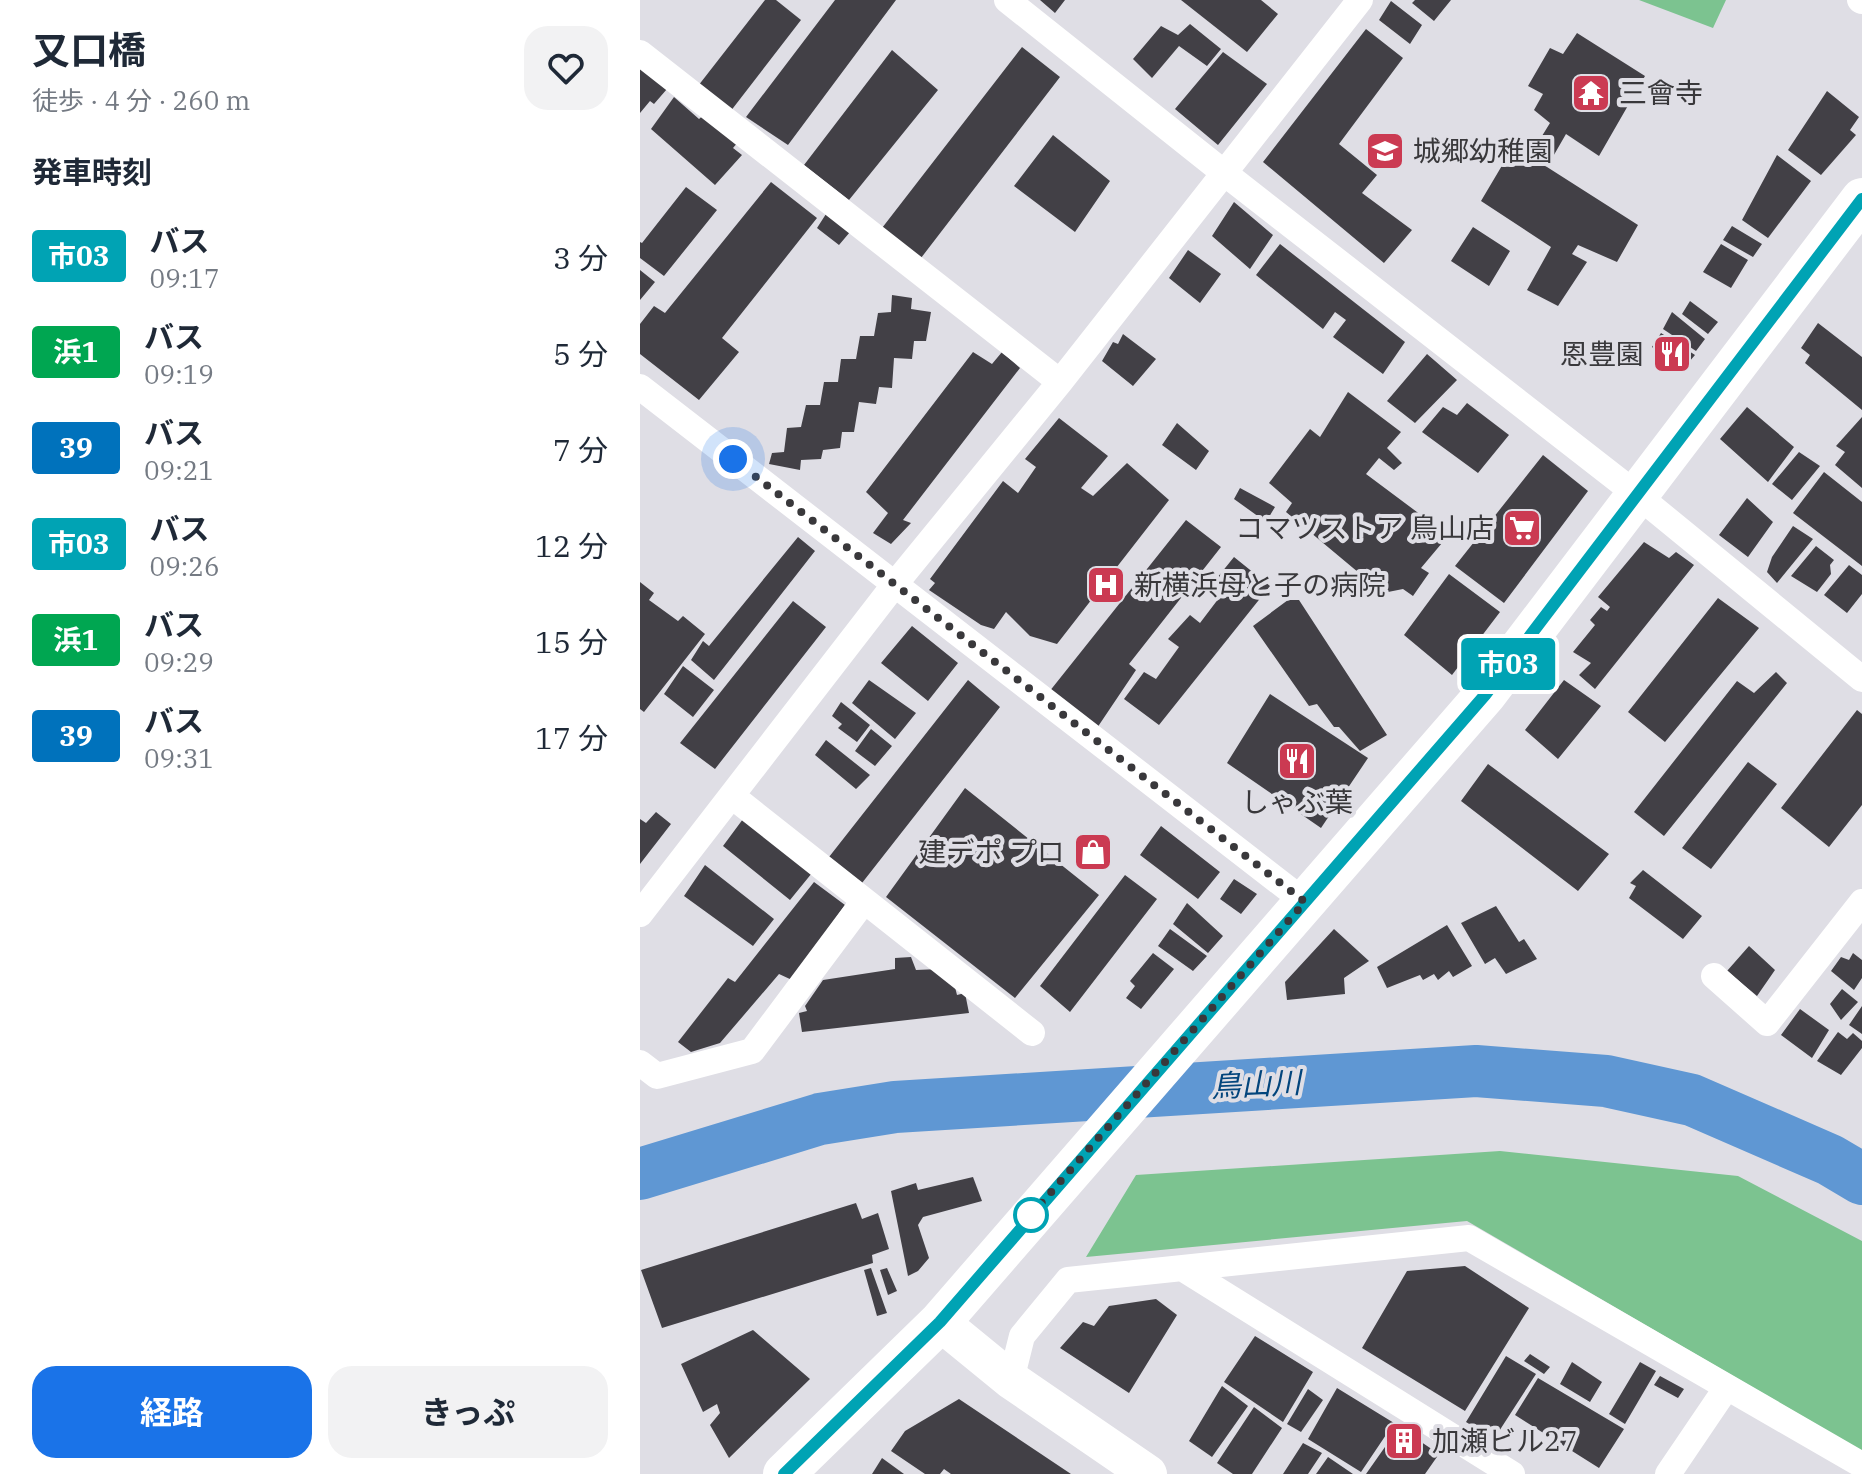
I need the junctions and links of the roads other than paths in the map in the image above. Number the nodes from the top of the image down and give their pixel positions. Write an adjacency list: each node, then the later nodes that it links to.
1 (1007, 0): 4 (street)
2 (1360, 0): 4 (street)
3 (640, 53): 6 (street)
4 (1223, 172): 6 (street); 8 (street)
5 (1862, 199): 8 (main road)
6 (1060, 382): 9 (street)
7 (640, 387): 9 (street)
8 (1636, 494): 10 (street); 13 (main road)
9 (895, 584): 11 (street); 13 (street)
10 (1862, 679)
11 (732, 796): 12 (street); 15 (street)
12 (864, 901): 17 (street); 18 (street)
13 (1305, 902): 20 (main road)
14 (1862, 902): 16 (street)
15 (640, 914)
16 (1714, 976)
17 (1032, 1033)
18 (640, 1063)
19 (1182, 1268): 21 (street); 22 (street); 26 (street)
20 (940, 1322): 21 (street); 24 (main road)
21 (1011, 1380): 25 (street)
22 (1727, 1387): 23 (street); 27 (street)
23 (1862, 1465)
24 (784, 1474)
25 (1148, 1474)
26 (1512, 1474)
27 (1668, 1474)

